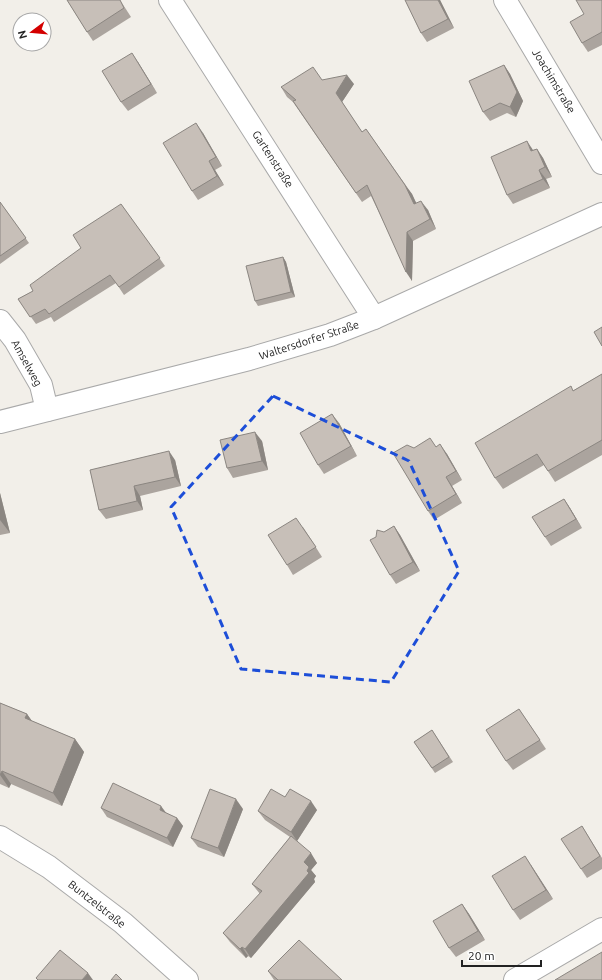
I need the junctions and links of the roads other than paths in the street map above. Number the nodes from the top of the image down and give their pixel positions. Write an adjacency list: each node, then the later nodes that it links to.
1 (170, 0): 5 (street, Gartenstraße)
2 (505, 0): 3 (street, Joachimstraße)
3 (602, 162)
4 (602, 214): 5 (street, Waltersdorfer Straße)
5 (374, 318): 7 (street, Waltersdorfer Straße)
6 (0, 320): 7 (street, Amselweg)
7 (47, 410): 8 (street, Waltersdorfer Straße)
8 (0, 422)
9 (0, 837): 11 (street, Buntzelstraße)
10 (602, 928): 12 (street)
11 (188, 980)
12 (515, 980)

